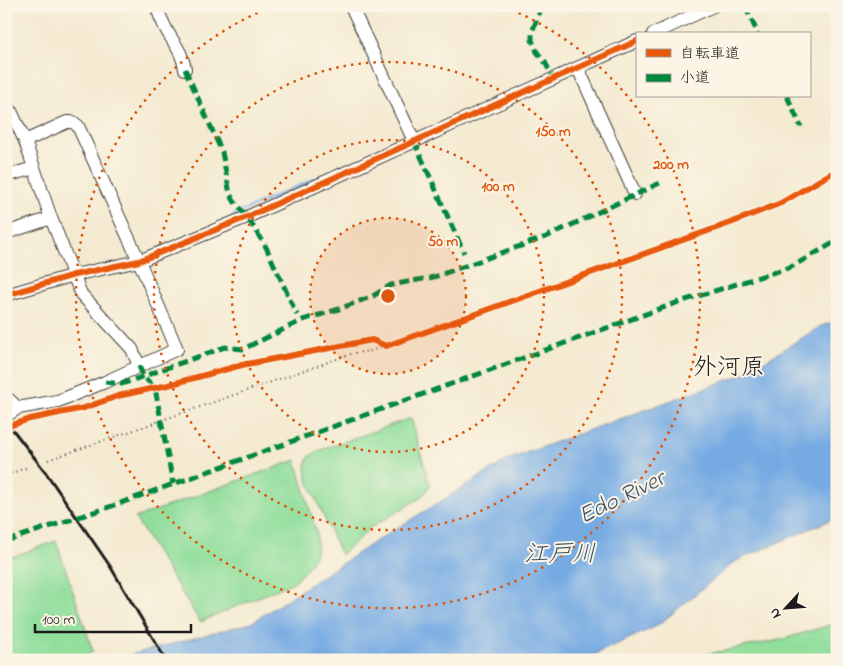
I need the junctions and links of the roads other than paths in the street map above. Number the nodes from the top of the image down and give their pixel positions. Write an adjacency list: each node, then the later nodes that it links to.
1 (156, 6): 7 (street)
2 (351, 6): 9 (street)
3 (713, 6): 4 (street)
4 (657, 32)
5 (636, 41): 6 (street)
6 (578, 68): 9 (street); 13 (street)
7 (186, 69)
8 (8, 106): 10 (street)
9 (412, 137): 16 (street)
10 (25, 141): 11 (street); 16 (street)
11 (34, 168): 12 (street); 14 (street)
12 (6, 176)
13 (636, 194)
14 (51, 218): 15 (street); 17 (street)
15 (6, 233)
16 (139, 261): 17 (street); 19 (street)
17 (74, 275): 18 (street); 19 (street)
18 (6, 295)
19 (139, 366): 21 (street)
20 (6, 396): 21 (street)
21 (18, 408): 22 (street)
22 (6, 416)

